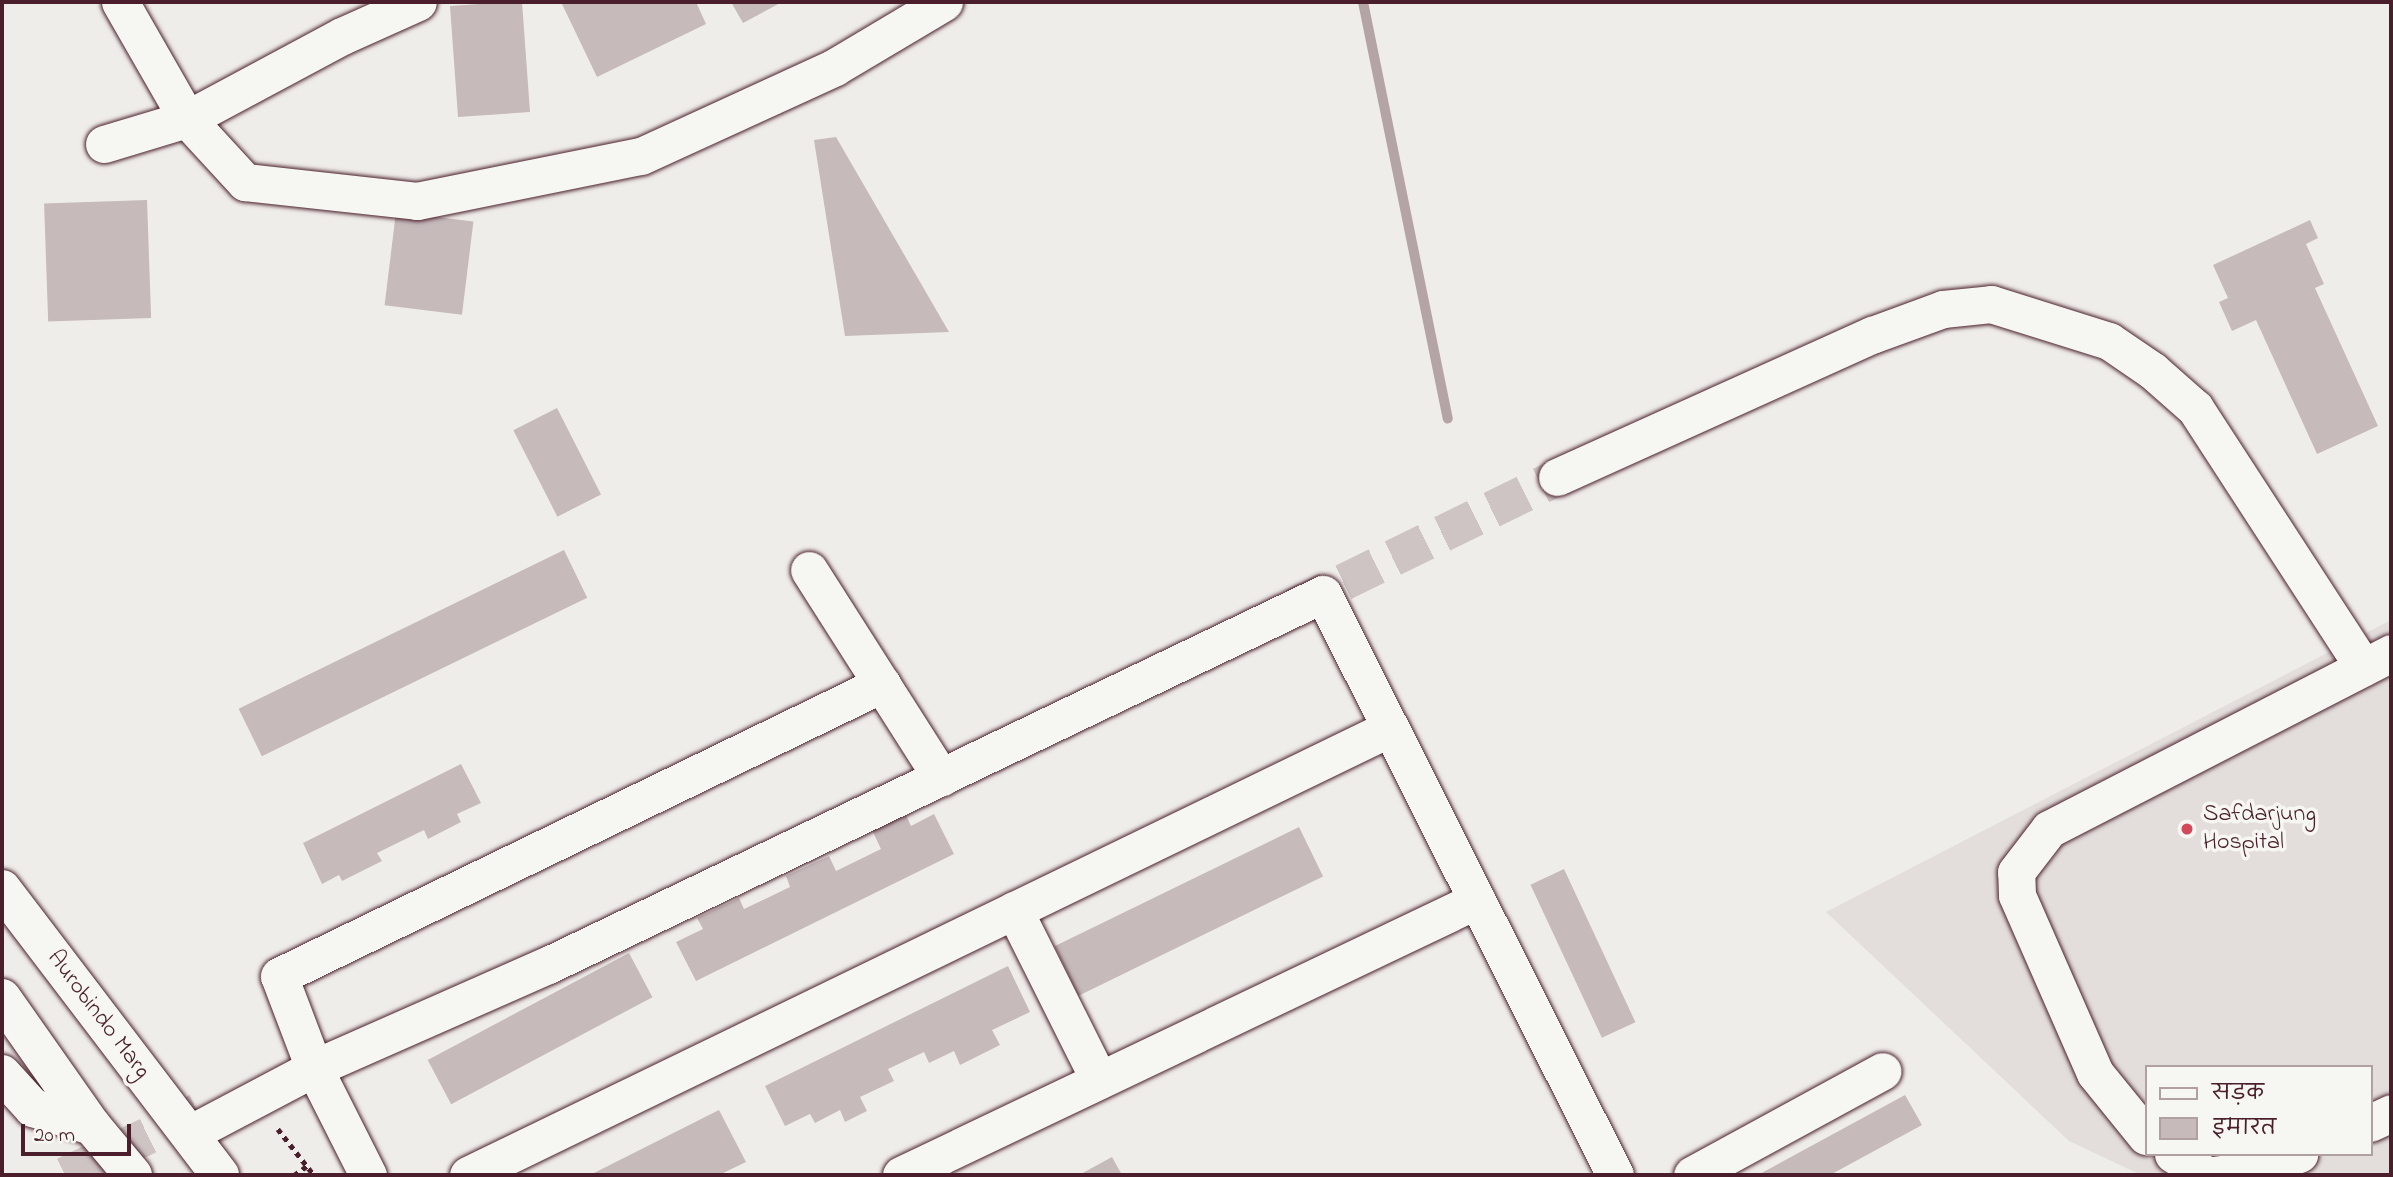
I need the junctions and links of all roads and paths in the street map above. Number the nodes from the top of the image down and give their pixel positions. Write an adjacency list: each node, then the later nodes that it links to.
1 (120, 2): 4 (street)
2 (418, 2): 4 (street)
3 (944, 2): 4 (street)
4 (187, 119): 5 (street)
5 (104, 144)
6 (1557, 477): 8 (street)
7 (809, 570): 9 (street)
8 (2377, 660): 25 (street)
9 (882, 684): 11 (street); 16 (street)
10 (1390, 728): 11 (street); 13 (street); 14 (street)
11 (941, 777): 16 (street)
12 (2, 889): 24 (highway, Aurobindo Marg)
13 (1477, 900): 19 (street); 36 (street)
14 (1014, 910): 19 (street); 34 (street)
15 (2, 999): 23 (highway)
16 (314, 1068): 20 (street); 33 (street)
17 (1883, 1071): 37 (street)
18 (2, 1074): 23 (highway)
19 (1099, 1080): 35 (street)
20 (254, 1098): 24 (street); 28 (path)
21 (2391, 1112): 22 (street)
22 (2372, 1122)
23 (93, 1126): 29 (highway)
24 (188, 1134): 30 (highway, Aurobindo Marg)
25 (2144, 1134)
26 (2176, 1156): 38 (street)
27 (2294, 1156): 39 (street)
28 (307, 1166): 31 (path); 32 (path)
29 (133, 1175)
30 (220, 1175)
31 (294, 1175)
32 (314, 1175)
33 (368, 1175)
34 (468, 1175)
35 (901, 1175)
36 (1615, 1175)
37 (1692, 1175)
38 (2206, 1175)
39 (2213, 1175)

